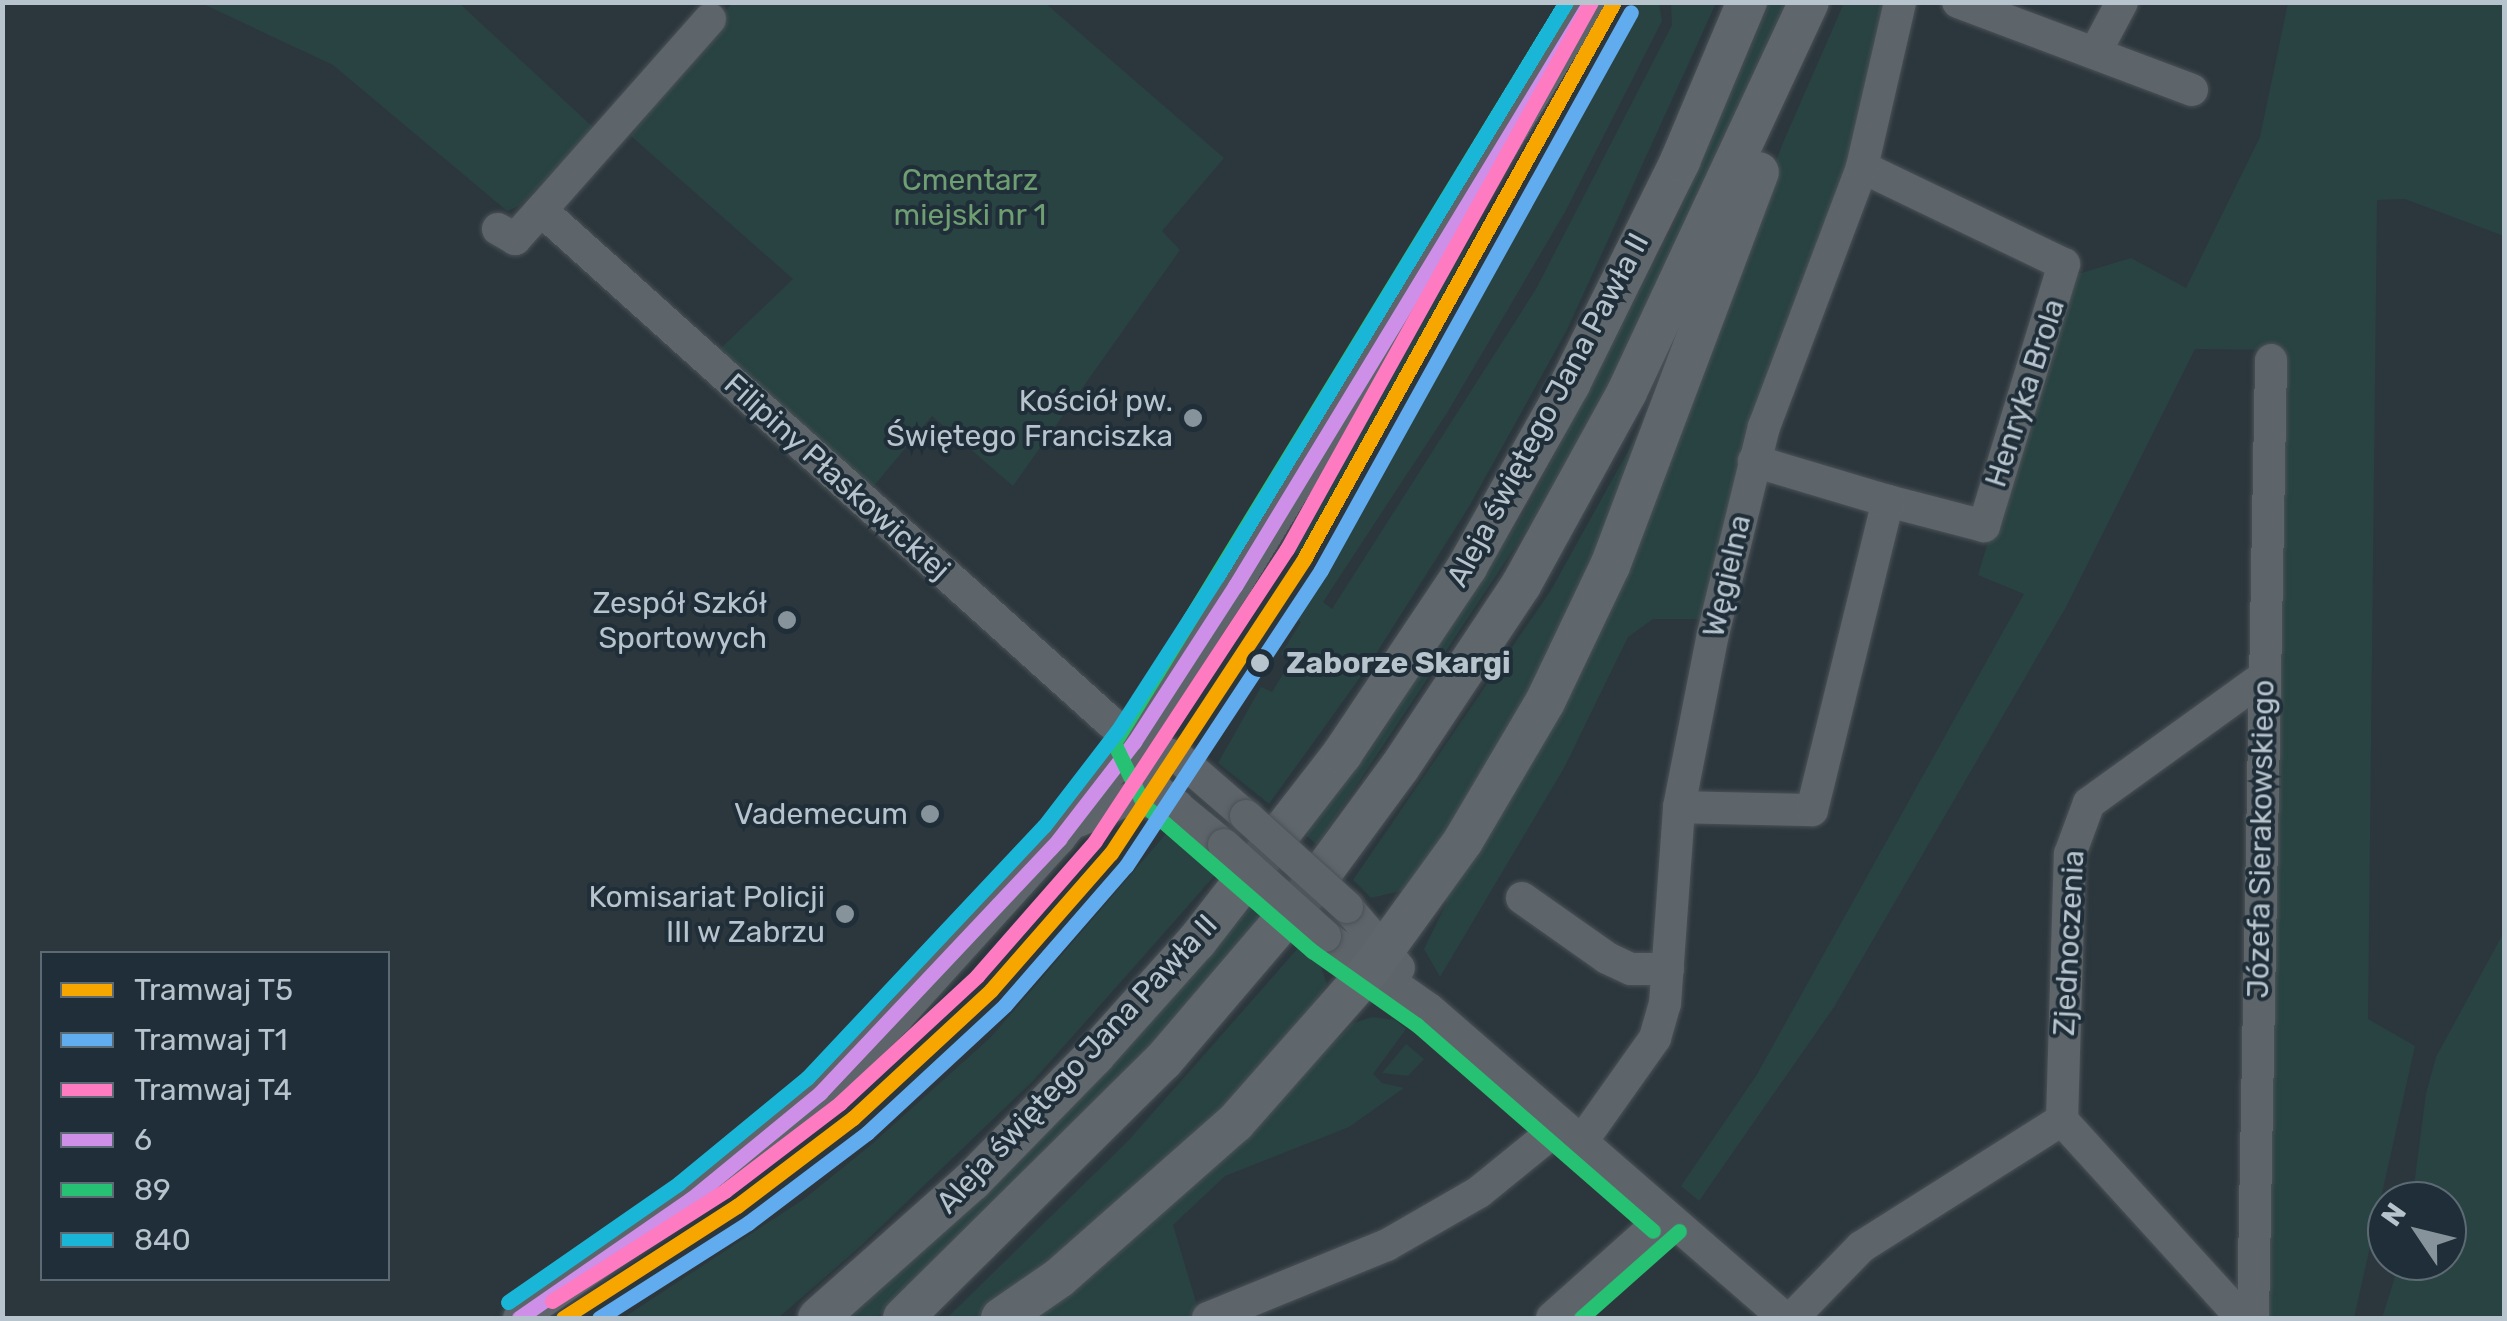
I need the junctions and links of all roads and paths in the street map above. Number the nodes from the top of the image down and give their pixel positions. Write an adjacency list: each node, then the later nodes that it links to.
1 (1590, 2): 17 (street)
2 (1747, 2): 30 (main road, Aleja świętego Jana Pawła II)
3 (1812, 2): 24 (main road); 31 (main road, Aleja świętego Jana Pawła II)
4 (1900, 2): 10 (street, Węgielna)
5 (1958, 2): 8 (street)
6 (2122, 2): 8 (street)
7 (710, 19): 11 (street)
8 (2096, 50): 9 (street)
9 (2192, 90)
10 (1862, 167): 14 (street, Węgielna); 15 (street, Henryka Brola)
11 (542, 210): 12 (street); 18 (street, Filipiny Płaskowickiej)
12 (498, 229)
13 (2272, 360): 16 (street, Józefa Sierakowskiego)
14 (1754, 461): 15 (street, Henryka Brola); 21 (street, Węgielna)
15 (1888, 501): 21 (street)
16 (2262, 678): 26 (street, Zjednoczenia); 37 (street, Józefa Sierakowskiego)
17 (1168, 691): 18 (street); 19 (street)
18 (1134, 742): 19 (street); 20 (street); 22 (street)
19 (1179, 758): 24 (street, bridge)
20 (1178, 806): 22 (street); 24 (street, bridge)
21 (1679, 807): 25 (street, Węgielna)
22 (1070, 826): 29 (street)
23 (1522, 898): 25 (street)
24 (1377, 960): 27 (street); 32 (main road)
25 (1668, 970): 27 (street, Węgielna)
26 (2062, 1120): 35 (street); 36 (street)
27 (1570, 1136): 28 (street); 33 (street, Węgielna)
28 (1666, 1216): 34 (street); 35 (street)
29 (519, 1318)
30 (818, 1318)
31 (903, 1318)
32 (1002, 1318)
33 (1208, 1318)
34 (1552, 1318)
35 (1788, 1318)
36 (2242, 1318)
37 (2253, 1318)

